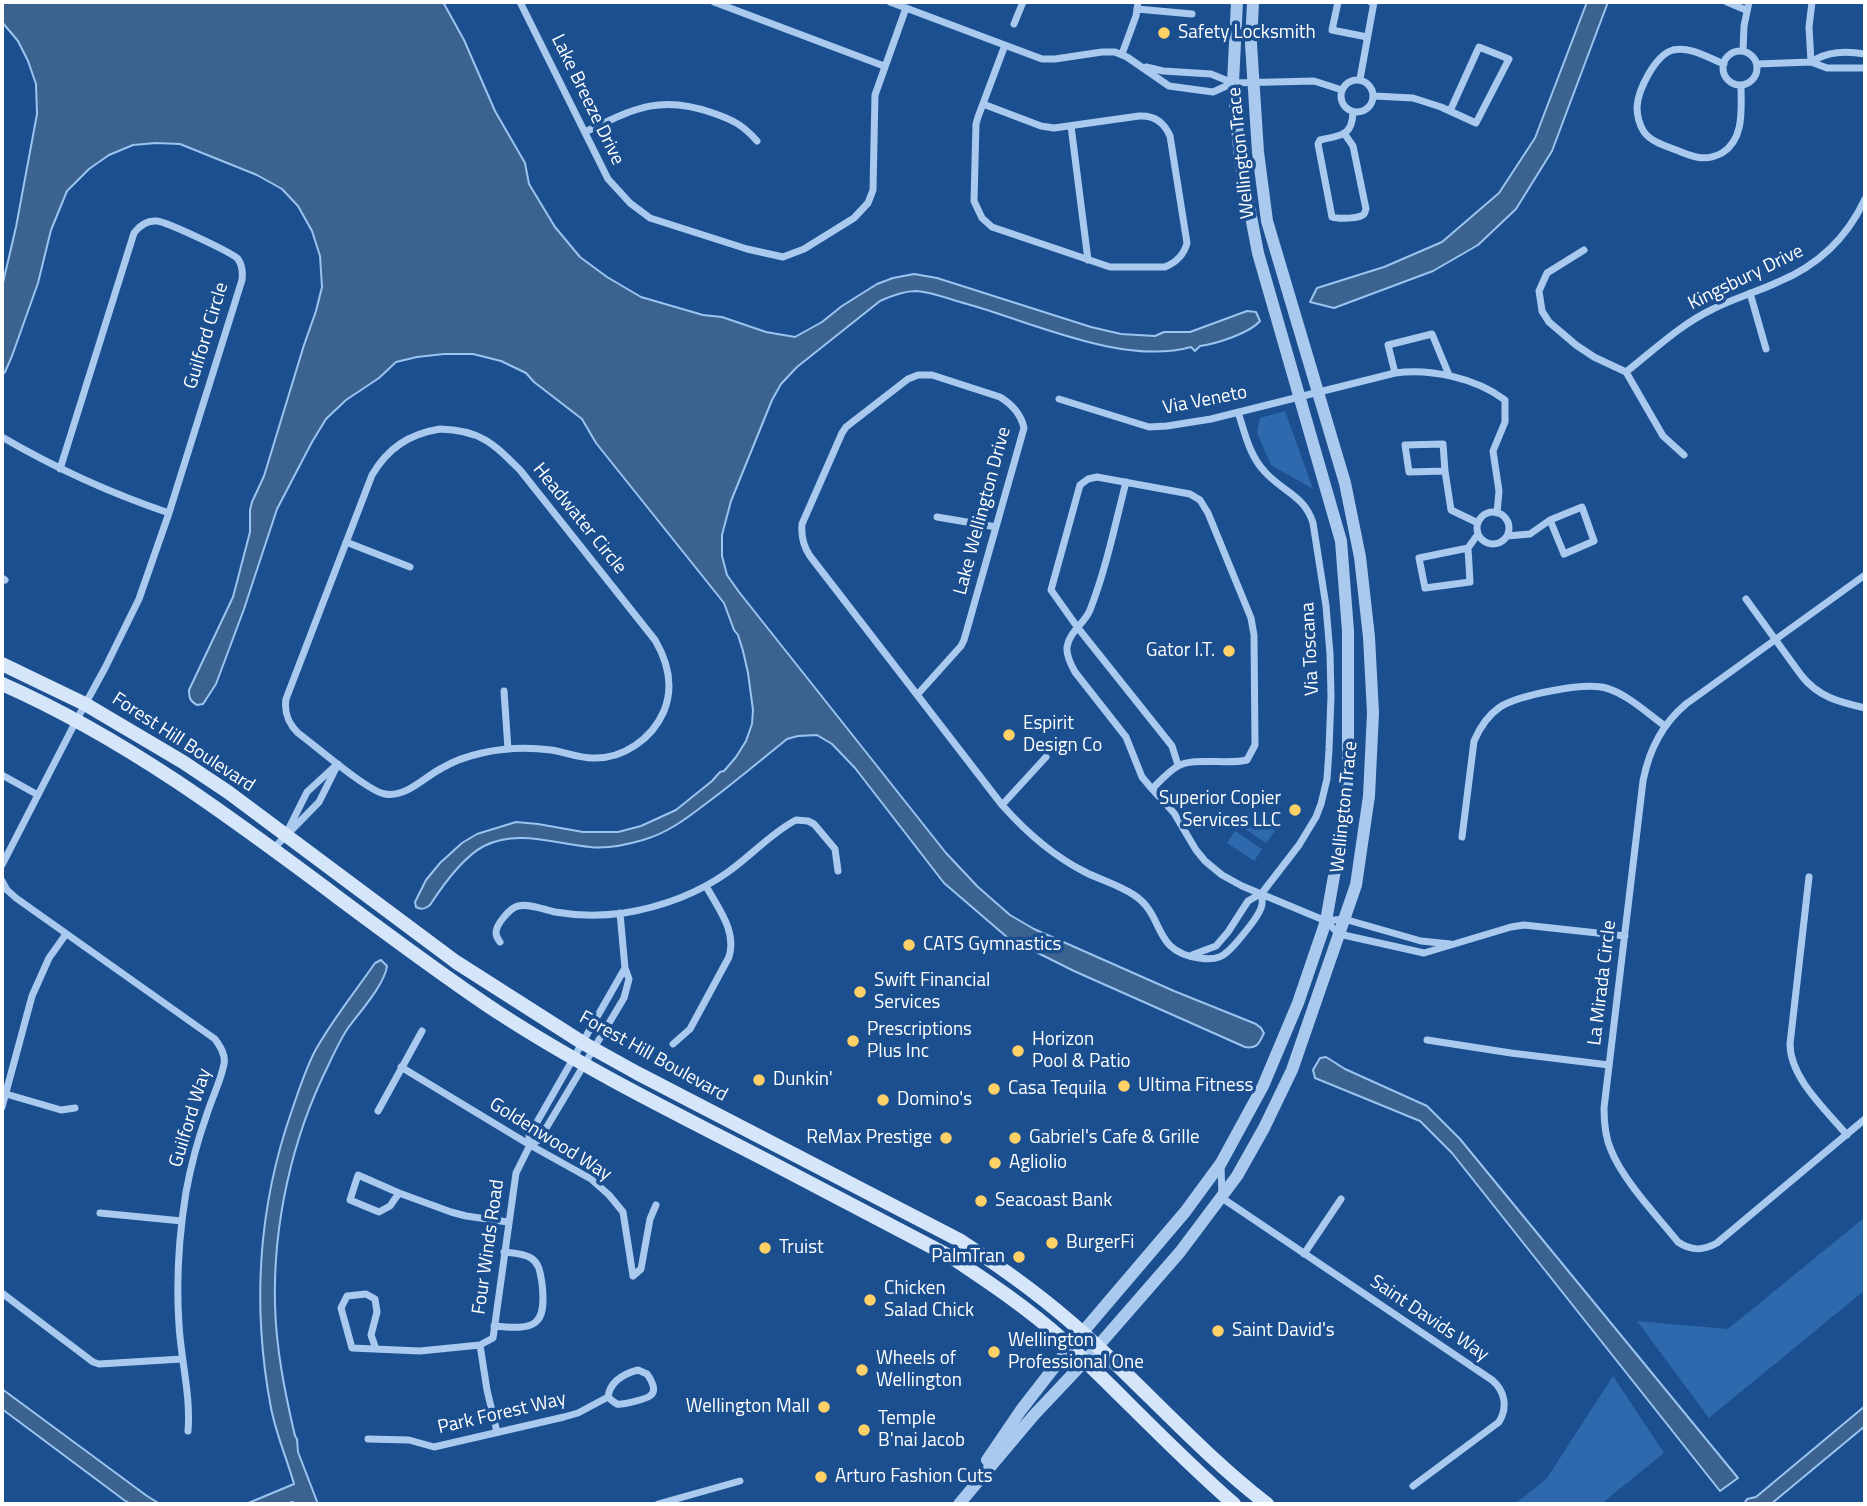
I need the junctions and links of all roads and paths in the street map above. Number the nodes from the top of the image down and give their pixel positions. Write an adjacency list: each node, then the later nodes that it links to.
1 (520, 2): 37 (street, Lake Breeze Drive)
2 (714, 2): 25 (street)
3 (890, 2): 13 (street)
4 (1023, 2): 15 (street)
5 (1237, 2): 28 (street, Wellington Trace)
6 (1253, 2): 29 (street, Wellington Trace)
7 (1338, 2): 16 (street)
8 (1371, 2): 16 (street)
9 (1727, 2): 12 (street)
10 (1812, 2): 21 (street)
11 (1137, 5): 14 (street); 19 (street)
12 (1747, 6): 18 (street)
13 (906, 8): 17 (street); 25 (street, Lake Breeze Drive)
14 (1192, 14)
15 (1014, 24)
16 (1367, 37): 27 (street)
17 (1005, 46): 19 (street); 33 (street)
18 (1743, 51): 22 (street); 23 (street)
19 (1122, 54): 24 (street)
20 (1865, 54): 21 (street)
21 (1811, 62): 23 (street); 26 (street)
22 (1724, 64): 30 (street); 30 (street)
23 (1757, 64): 30 (street)
24 (1139, 65): 28 (street); 28 (street)
25 (884, 66): 37 (street, Lake Breeze Drive)
26 (1865, 68)
27 (1360, 79): 31 (street); 32 (street)
28 (1233, 83): 29 (street); 49 (street, Wellington Trace)
29 (1254, 83): 31 (street); 48 (street, Wellington Trace)
30 (1741, 85)
31 (1342, 90): 34 (street)
32 (1374, 96): 34 (street); 35 (street)
33 (983, 104): 36 (street); 42 (street)
34 (1353, 111): 38 (street)
35 (1450, 111): 35 (street)
36 (1071, 126): 42 (street); 42 (street)
37 (585, 132): 39 (street)
38 (1344, 133): 38 (street)
39 (757, 141)
40 (1865, 199): 43 (street, Kingsbury Drive)
41 (1584, 250): 45 (street)
42 (1088, 260)
43 (1750, 293): 44 (street); 45 (street, Kingsbury Drive)
44 (1766, 349)
45 (1626, 372): 53 (street)
46 (1395, 373): 47 (street, Via Veneto); 47 (street); 48 (street, Via Veneto)
47 (1448, 375): 58 (street, Via Veneto)
48 (1318, 393): 49 (street, Via Veneto); 98 (street, Wellington Trace)
49 (1298, 397): 51 (street, Via Veneto); 99 (street, Wellington Trace)
50 (1059, 399): 51 (street, Via Veneto)
51 (1238, 412): 96 (street, Via Toscana)
52 (2, 437): 54 (street)
53 (1684, 455)
54 (60, 470): 57 (street); 57 (street, Guilford Circle)
55 (1445, 471): 55 (street); 61 (street)
56 (1126, 482): 70 (street); 70 (street); 83 (street)
57 (169, 513): 76 (street, Guilford Circle)
58 (1497, 513): 61 (street); 64 (street)
59 (937, 517): 62 (street)
60 (1550, 520): 60 (street); 64 (street)
61 (1478, 523): 63 (street)
62 (996, 527): 75 (street, Lake Wellington Drive); 75 (street, Lake Wellington Drive)
63 (1478, 534): 64 (street); 66 (street)
64 (1507, 536)
65 (346, 542): 67 (street); 80 (street, Headwater Circle); 82 (street, Headwater Circle)
66 (1468, 548): 66 (street)
67 (410, 567)
68 (1865, 575): 71 (street, La Mirada Circle)
69 (1746, 599): 71 (street)
70 (1078, 628): 83 (street); 85 (street)
71 (1776, 640): 77 (street); 79 (street, La Mirada Circle)
72 (2, 664): 76 (main road, Forest Hill Boulevard)
73 (2, 684): 78 (main road, Forest Hill Boulevard)
74 (504, 691): 80 (street)
75 (917, 695): 87 (street, Lake Wellington Drive)
76 (85, 704): 78 (street, Guilford Circle); 88 (main road, Forest Hill Boulevard)
77 (1865, 708)
78 (76, 721): 86 (street); 90 (main road, Forest Hill Boulevard)
79 (1665, 726): 89 (street); 102 (street, La Mirada Circle)
80 (508, 749): 82 (street, Headwater Circle)
81 (1046, 757): 87 (street)
82 (338, 764): 88 (street); 88 (street)
83 (1178, 765): 85 (street)
84 (2, 775): 86 (street)
85 (1152, 789): 96 (street)
86 (38, 795): 91 (street)
87 (1002, 805): 105 (street, Lake Wellington Drive)
88 (286, 835): 90 (street); 110 (main road, Forest Hill Boulevard)
89 (1462, 838)
90 (273, 849): 111 (main road, Forest Hill Boulevard)
91 (2, 865)
92 (838, 871): 95 (street)
93 (1809, 877): 119 (street)
94 (2, 881): 100 (street, Guilford Way)
95 (706, 886): 97 (street); 109 (street)
96 (1262, 893): 99 (street); 105 (street); 105 (street)
97 (620, 914): 103 (street); 106 (street)
98 (1344, 919): 99 (street); 101 (street, Wellington Trace); 104 (street)
99 (1326, 921): 101 (street); 121 (street, Wellington Trace)
100 (66, 934): 114 (street); 127 (street, Guilford Way)
101 (1339, 934): 104 (street); 123 (street, Wellington Trace)
102 (1625, 936): 104 (street); 112 (street, La Mirada Circle)
103 (500, 942)
104 (1454, 944)
105 (1188, 957)
106 (625, 968): 110 (street); 110 (street)
107 (422, 1031): 113 (street)
108 (1427, 1040): 112 (street)
109 (673, 1044)
110 (589, 1046): 111 (street); 111 (street); 133 (main road, Forest Hill Boulevard)
111 (579, 1062): 120 (street, Four Winds Road); 120 (street, Four Winds Road); 135 (main road, Forest Hill Boulevard)
112 (1609, 1065): 119 (street, La Mirada Circle)
113 (401, 1067): 117 (street); 120 (street, Goldenwood Way)
114 (6, 1094): 115 (street); 116 (street)
115 (2, 1107)
116 (75, 1108)
117 (377, 1111)
118 (1865, 1119): 119 (street, La Mirada Circle)
119 (1847, 1135)
120 (530, 1145): 125 (street, Goldenwood Way); 128 (street, Four Winds Road)
121 (1221, 1163): 123 (street); 133 (street, Wellington Trace)
122 (399, 1193): 122 (street); 128 (street)
123 (1222, 1198): 130 (street, Saint Davids Way); 136 (street, Wellington Trace)
124 (1341, 1199): 130 (street)
125 (656, 1205)
126 (100, 1213): 127 (street)
127 (182, 1221): 138 (street, Guilford Way)
128 (508, 1222): 129 (street, Four Winds Road)
129 (504, 1252): 132 (street, Four Winds Road); 132 (street)
130 (1304, 1254): 146 (street, Saint Davids Way)
131 (2, 1293): 138 (street)
132 (494, 1326): 134 (street, Four Winds Road)
133 (1083, 1333): 135 (street, Wellington Trace); 136 (main road, Forest Hill Boulevard)
134 (480, 1345): 137 (street); 142 (street)
135 (1070, 1347): 139 (main road, Forest Hill Boulevard); 148 (street, Wellington Trace)
136 (1098, 1347): 139 (street, Wellington Trace); 144 (main road, Forest Hill Boulevard)
137 (376, 1349): 137 (street)
138 (182, 1359): 141 (street, Guilford Way)
139 (1085, 1362): 148 (street, Wellington Trace); 149 (main road, Forest Hill Boulevard)
140 (604, 1399): 140 (street); 142 (street, Park Forest Way)
141 (188, 1431)
142 (497, 1432): 143 (street, Park Forest Way)
143 (368, 1439)
144 (1226, 1469): 149 (main road); 150 (main road, Forest Hill Boulevard)
145 (740, 1481): 147 (street)
146 (1413, 1486)
147 (662, 1504)
148 (958, 1504)
149 (1236, 1504)
150 (1267, 1504)

